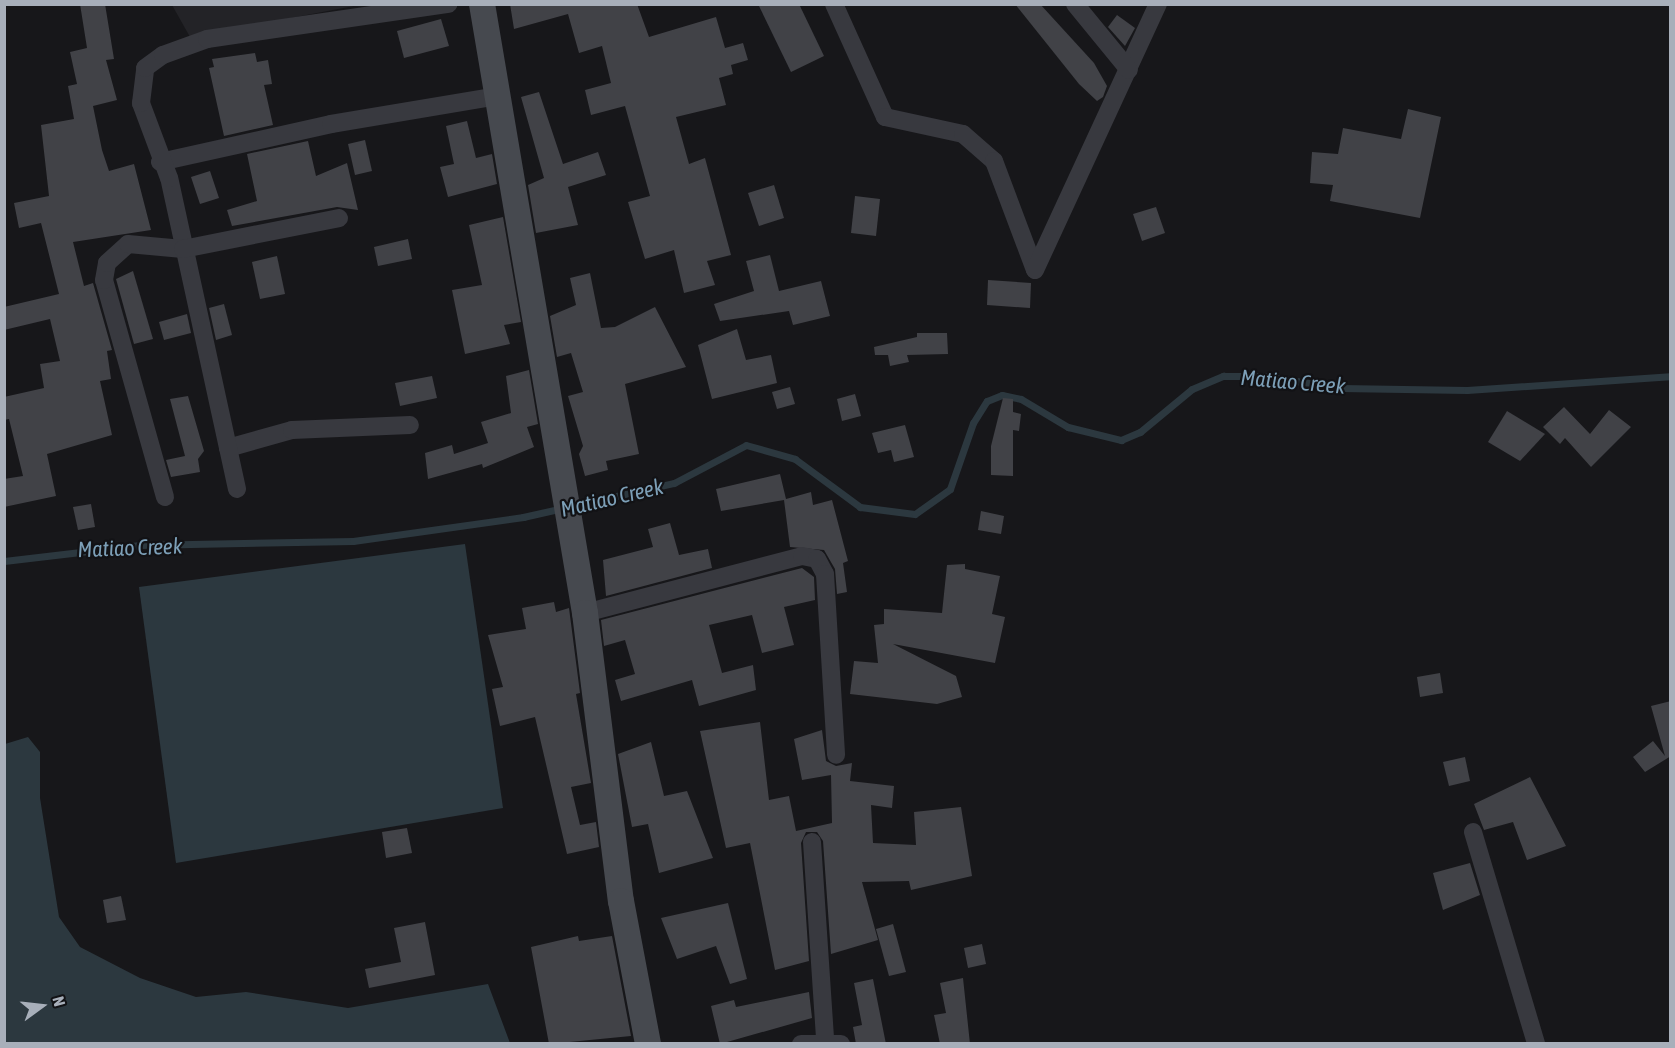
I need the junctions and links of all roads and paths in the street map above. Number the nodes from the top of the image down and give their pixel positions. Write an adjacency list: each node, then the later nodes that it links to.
1 (448, 4): 8 (street)
2 (482, 4): 7 (street)
3 (834, 4): 6 (street)
4 (1075, 4): 6 (street)
5 (1158, 4): 6 (street)
6 (1129, 69)
7 (499, 96): 8 (street); 15 (street)
8 (160, 162): 10 (street)
9 (339, 218): 10 (street)
10 (183, 249): 12 (street); 14 (street)
11 (410, 425): 12 (street)
12 (228, 448): 13 (street)
13 (237, 489)
14 (165, 497)
15 (585, 613): 16 (street); 20 (street)
16 (836, 755)
17 (1473, 832): 22 (street)
18 (812, 842): 19 (street)
19 (833, 1042): 21 (street)
20 (648, 1044)
21 (801, 1044)
22 (1536, 1044)

